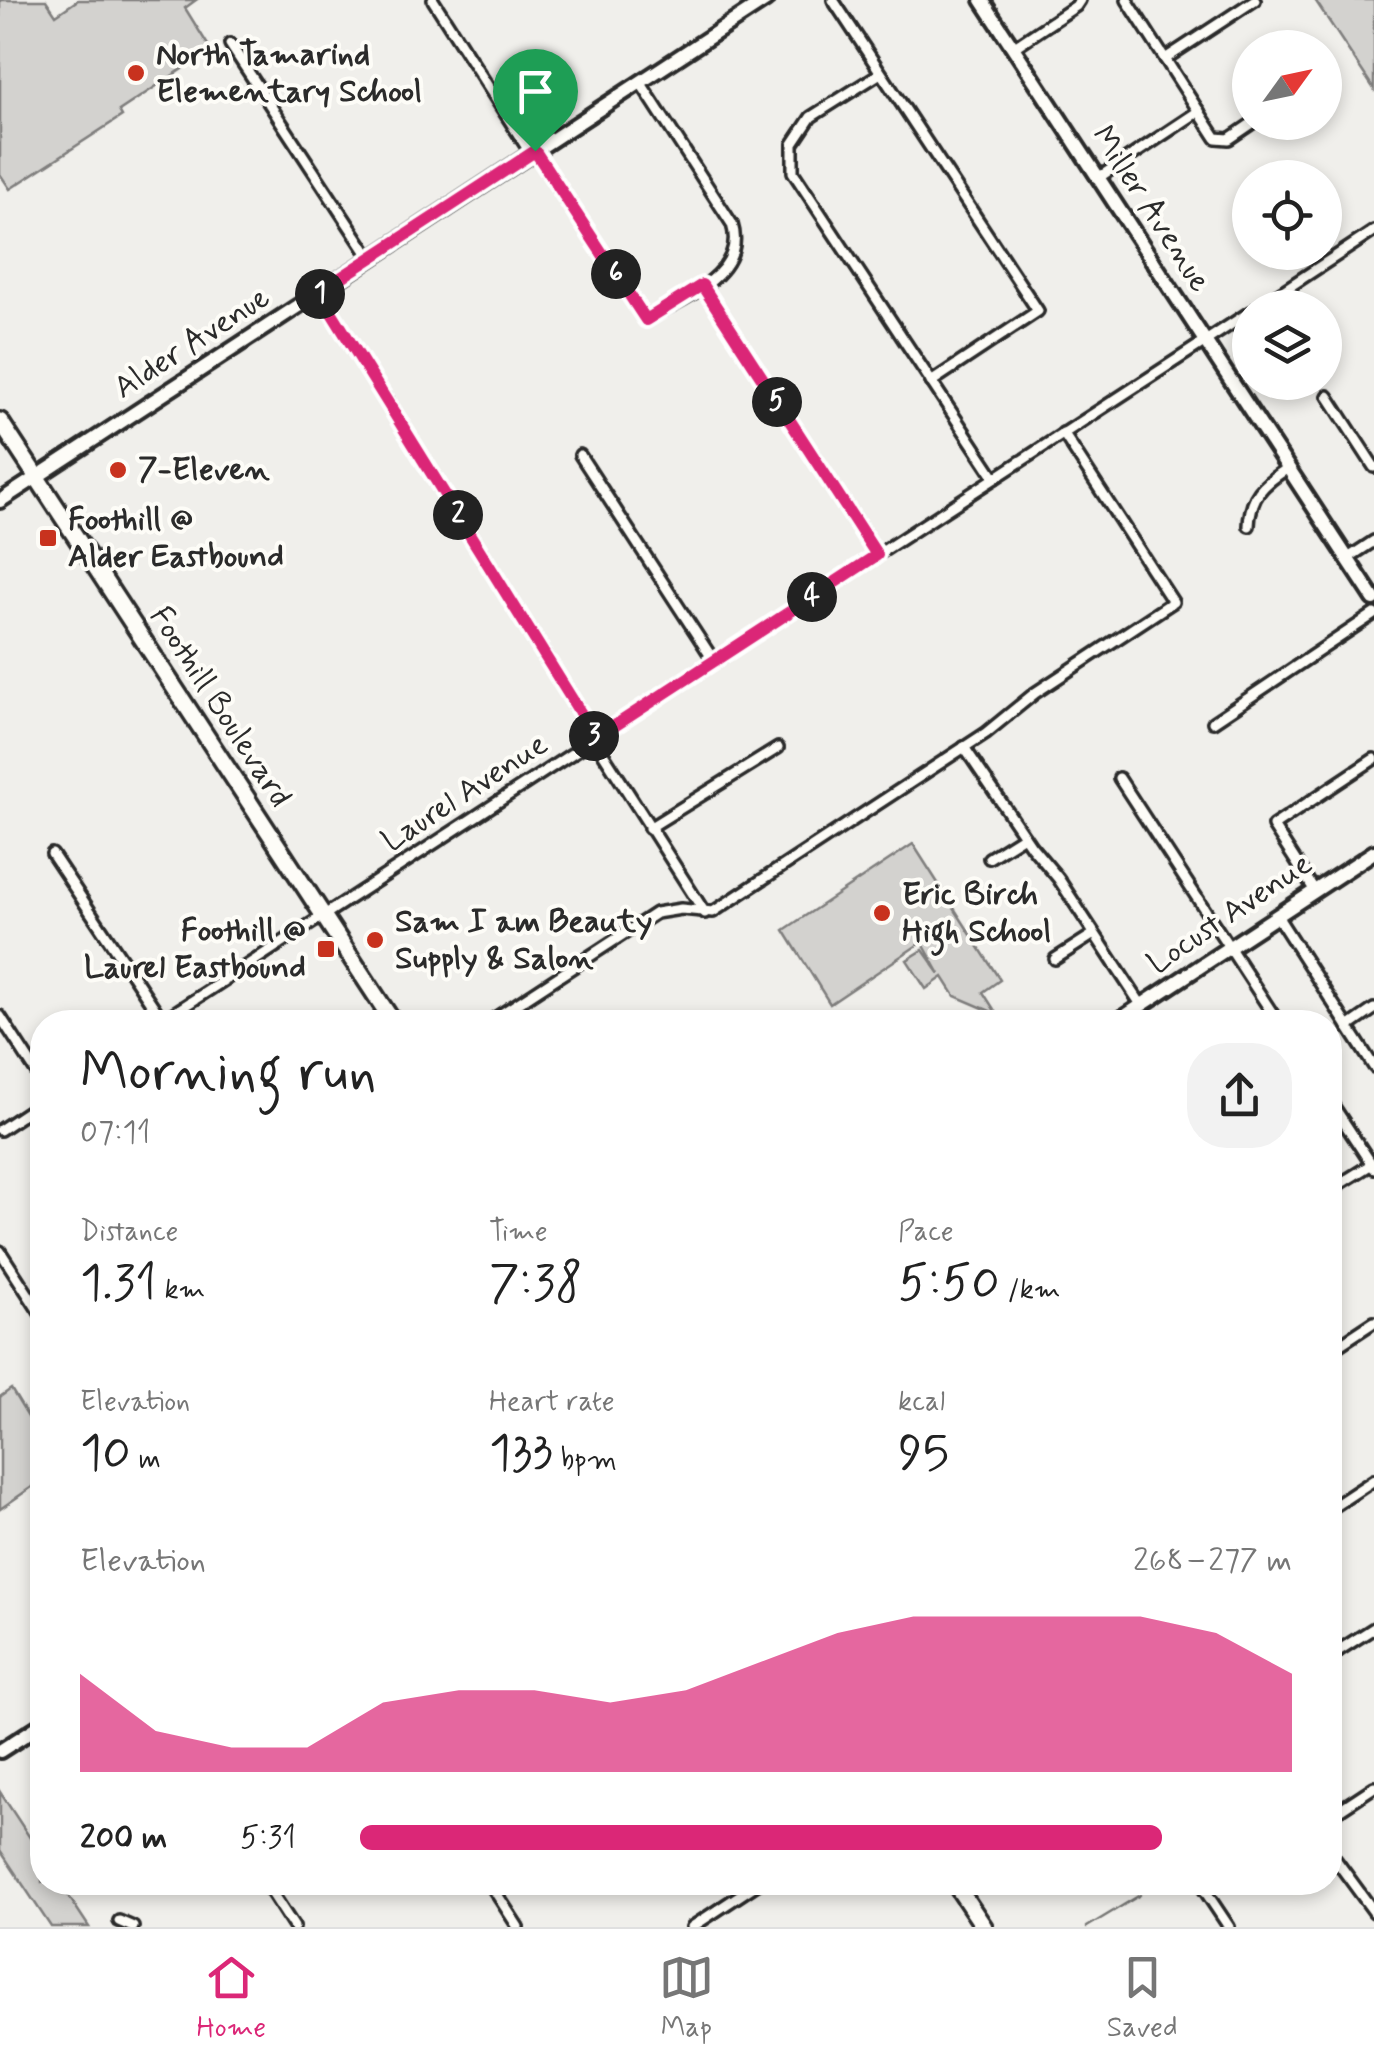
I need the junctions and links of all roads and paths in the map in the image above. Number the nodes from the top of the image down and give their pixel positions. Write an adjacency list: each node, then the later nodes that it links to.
1 (433, 0): 16 (street)
2 (766, 0): 8 (street, Alder Avenue)
3 (833, 0): 12 (street)
4 (982, 0): 10 (street, Miller Avenue)
5 (1080, 0): 10 (street)
6 (1127, 0): 11 (street)
7 (1255, 0): 11 (street)
8 (749, 4): 13 (street, Alder Avenue)
9 (230, 44): 19 (street)
10 (1013, 48): 17 (street, Miller Avenue)
11 (1165, 59): 14 (street)
12 (880, 74): 25 (street); 25 (street)
13 (640, 82): 16 (street, Alder Avenue); 20 (street)
14 (1199, 112): 15 (street); 17 (street)
15 (1232, 138)
16 (533, 152): 19 (street, Alder Avenue); 20 (street)
17 (1098, 178): 24 (street, Miller Avenue)
18 (1372, 236): 21 (street)
19 (371, 259): 22 (street, Alder Avenue)
20 (702, 285): 37 (street)
21 (1286, 290)
22 (319, 292): 32 (street, Alder Avenue); 43 (street)
23 (1232, 324): 24 (street, Laurel Avenue)
24 (1205, 342): 28 (street, Laurel Avenue); 30 (street, Miller Avenue)
25 (930, 382): 33 (street)
26 (1331, 400): 31 (street)
27 (0, 421): 32 (main road, Foothill Boulevard)
28 (1063, 433): 33 (street, Laurel Avenue); 44 (street)
29 (580, 456): 41 (street)
30 (1288, 468): 35 (street); 38 (street, Miller Avenue)
31 (1374, 468)
32 (37, 477): 34 (street, Alder Avenue); 55 (main road, Foothill Boulevard)
33 (996, 478): 37 (street, Laurel Avenue)
34 (0, 502)
35 (1249, 526)
36 (1374, 541): 38 (street)
37 (877, 555): 41 (street, Laurel Avenue)
38 (1348, 558): 39 (street, Miller Avenue)
39 (1374, 599)
40 (1374, 614): 42 (street)
41 (714, 661): 43 (street, Laurel Avenue)
42 (1213, 722)
43 (594, 738): 48 (street); 55 (street, Laurel Avenue)
44 (964, 747): 49 (street); 54 (street)
45 (778, 748): 48 (street)
46 (1374, 759): 53 (street)
47 (1119, 778): 58 (street)
48 (650, 828): 54 (street)
49 (1024, 836): 52 (street); 57 (street)
50 (1374, 852): 53 (street, Locust Avenue)
51 (52, 854): 61 (street)
52 (989, 858)
53 (1315, 891): 56 (street, Locust Avenue)
54 (705, 913): 64 (street)
55 (323, 914): 62 (street, Laurel Avenue); 63 (main road, Foothill Boulevard)
56 (1277, 916): 58 (street, Locust Avenue); 67 (street)
57 (1094, 934): 59 (street); 60 (street)
58 (1230, 948): 60 (street, Locust Avenue); 66 (street)
59 (1056, 959)
60 (1142, 1006): 65 (street, Locust Avenue)
61 (153, 1010)
62 (179, 1010)
63 (385, 1010)
64 (506, 1010)
65 (1136, 1010)
66 (1270, 1010)
67 (1337, 1010)
68 (1374, 1010): 71 (street)
69 (0, 1016): 72 (street)
70 (1342, 1018): 71 (street)
71 (1348, 1027): 73 (street)
72 (30, 1062)
73 (1374, 1067)
74 (30, 1110): 76 (street)
75 (1342, 1119): 77 (street)
76 (0, 1130)
77 (1373, 1166): 78 (street)
78 (1342, 1183)
79 (0, 1251): 80 (street)
80 (30, 1297)
81 (1374, 1322): 82 (street)
82 (1342, 1343)
83 (1374, 1480): 84 (street)
84 (1342, 1501)
85 (1374, 1628): 86 (street)
86 (1342, 1648)
87 (30, 1732): 88 (street)
88 (0, 1752)
89 (1374, 1788): 90 (street)
90 (1342, 1808)
91 (1342, 1868): 97 (street)
92 (271, 1895): 100 (street)
93 (497, 1895): 101 (street)
94 (740, 1895): 102 (street)
95 (963, 1895): 103 (main road)
96 (1208, 1895): 104 (street)
97 (1374, 1912)
98 (119, 1921): 99 (street)
99 (133, 1927)
100 (294, 1927)
101 (518, 1927)
102 (692, 1927)
103 (984, 1927)
104 (1229, 1927)

